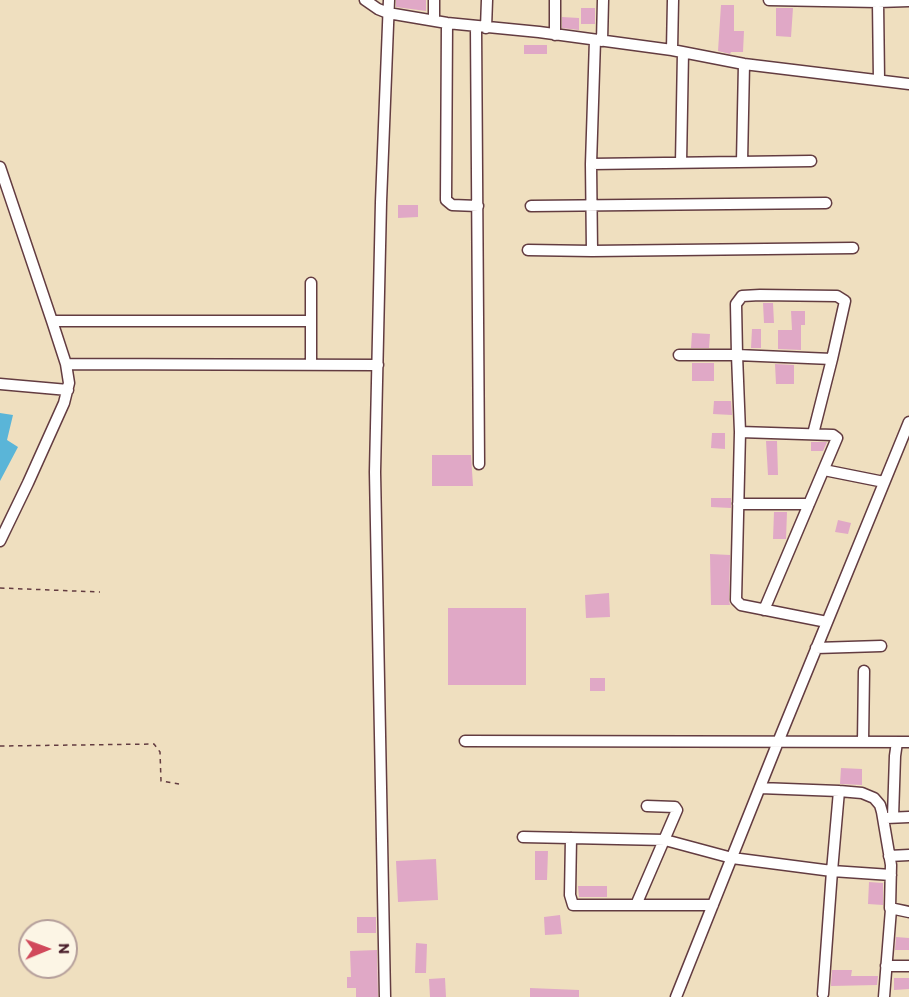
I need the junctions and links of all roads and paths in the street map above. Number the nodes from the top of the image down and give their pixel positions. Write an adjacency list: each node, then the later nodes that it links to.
1 (364, 0): 11 (street)
2 (389, 0): 11 (street)
3 (434, 0): 12 (street)
4 (486, 0): 14 (street)
5 (555, 0): 15 (street)
6 (603, 0): 16 (street)
7 (673, 0): 17 (street)
8 (769, 0): 10 (street)
9 (909, 1): 10 (street)
10 (878, 2): 19 (street)
11 (388, 13): 12 (street); 41 (street)
12 (434, 20): 13 (street)
13 (447, 23): 14 (street); 27 (street)
14 (481, 27): 15 (street); 27 (street)
15 (555, 34): 16 (street)
16 (599, 41): 17 (street); 24 (street)
17 (677, 51): 18 (street); 23 (street)
18 (744, 64): 19 (street); 22 (street)
19 (879, 80): 20 (street)
20 (909, 84)
21 (811, 161): 22 (street)
22 (742, 162): 23 (street)
23 (681, 163): 24 (street)
24 (591, 164): 29 (street)
25 (0, 168): 34 (street)
26 (826, 202): 29 (street)
27 (478, 206): 47 (street)
28 (531, 206): 29 (street)
29 (591, 206): 32 (street)
30 (853, 248): 32 (street)
31 (528, 250): 32 (street)
32 (592, 251)
33 (310, 283): 35 (street)
34 (52, 321): 35 (street); 39 (street)
35 (310, 321): 40 (street)
36 (679, 355): 37 (street)
37 (737, 355): 38 (street); 38 (street); 45 (street)
38 (832, 359): 46 (street)
39 (66, 364): 40 (street); 43 (street)
40 (311, 364): 41 (street)
41 (378, 365): 86 (street)
42 (0, 384): 43 (street)
43 (68, 390): 52 (street)
44 (909, 423): 49 (street)
45 (740, 432): 46 (street); 50 (street)
46 (813, 434): 48 (street)
47 (479, 464)
48 (824, 470): 49 (street); 51 (street)
49 (884, 482): 56 (street)
50 (738, 504): 51 (street); 55 (street)
51 (809, 504): 55 (street)
52 (0, 541)
53 (0, 588): 54 (path)
54 (100, 592)
55 (764, 610): 56 (street)
56 (827, 621): 58 (street)
57 (881, 646): 58 (street)
58 (816, 648): 61 (street)
59 (864, 671): 62 (street)
60 (465, 741): 61 (street)
61 (778, 742): 62 (street); 66 (street)
62 (863, 742): 63 (street)
63 (903, 742): 69 (street)
64 (0, 746): 65 (path)
65 (179, 784)
66 (760, 788): 67 (street); 76 (street)
67 (838, 791): 69 (street); 77 (street)
68 (647, 806): 73 (street)
69 (888, 817): 70 (street); 75 (street)
70 (909, 817)
71 (523, 837): 72 (street)
72 (571, 838): 73 (street); 79 (street)
73 (665, 840): 76 (street); 79 (street)
74 (909, 855): 75 (street)
75 (890, 856): 78 (street)
76 (732, 858): 77 (street); 80 (street)
77 (832, 871): 78 (street); 85 (street)
78 (891, 875): 81 (street)
79 (636, 905): 80 (street)
80 (714, 905): 87 (street)
81 (891, 909): 82 (street); 83 (street)
82 (909, 912)
83 (886, 966): 84 (street); 88 (street)
84 (909, 966)
85 (823, 994)
86 (385, 997)
87 (676, 997)
88 (884, 997)

